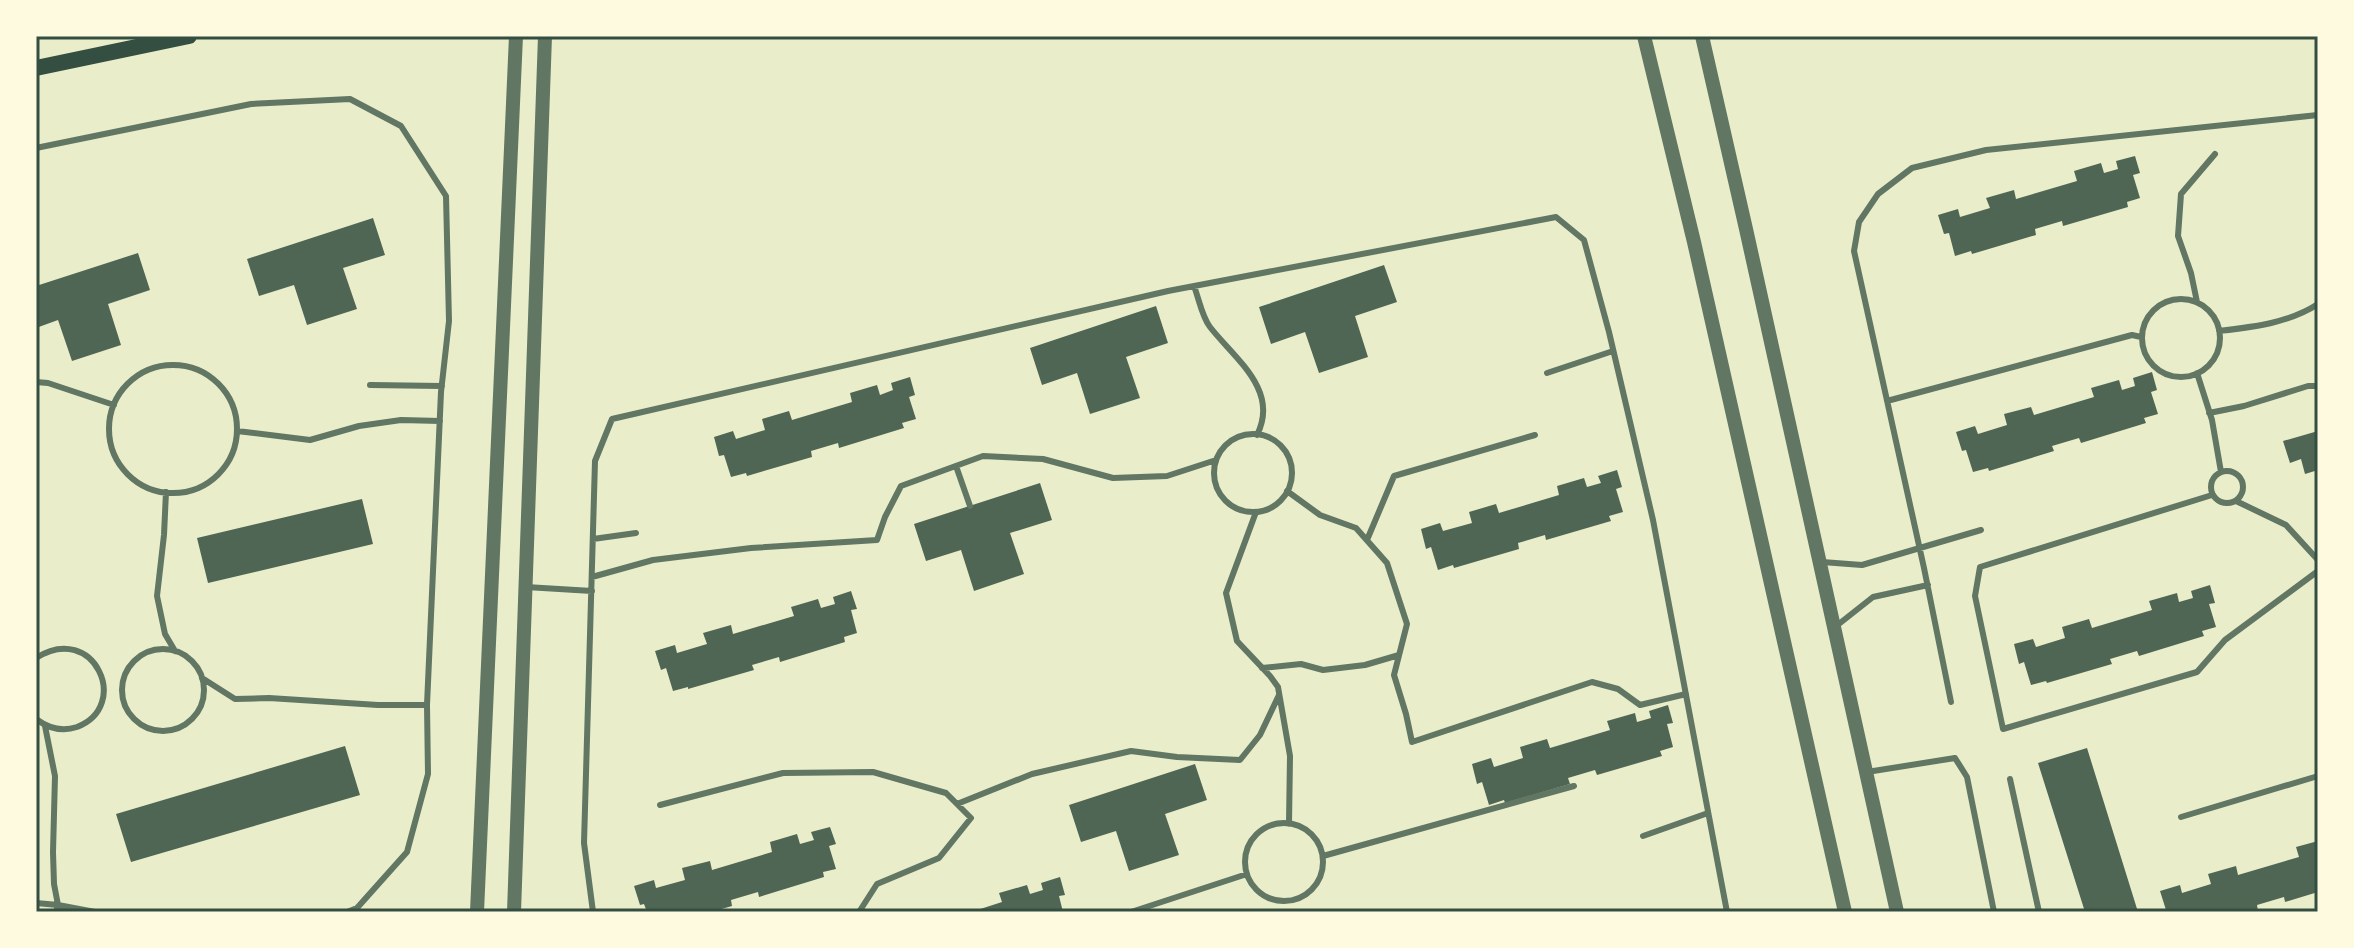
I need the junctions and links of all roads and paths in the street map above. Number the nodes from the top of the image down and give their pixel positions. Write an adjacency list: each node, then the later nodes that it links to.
1 (189, 36): 6 (main road)
2 (516, 36): 80 (street)
3 (545, 36): 48 (street)
4 (1644, 36): 86 (street)
5 (1702, 36): 44 (street)
6 (36, 68)
7 (2318, 115): 22 (lane)
8 (36, 148): 20 (lane)
9 (2215, 154): 11 (lane)
10 (1194, 286): 15 (lane); 27 (lane); 40 (lane)
11 (2197, 302): 13 (lane); 14 (lane)
12 (2318, 304): 13 (lane)
13 (2219, 331): 17 (lane)
14 (2141, 337): 17 (lane); 22 (lane)
15 (1613, 351): 16 (lane); 56 (lane)
16 (1547, 373)
17 (2197, 373): 24 (lane)
18 (36, 382): 23 (lane)
19 (370, 385): 20 (lane)
20 (442, 386): 25 (lane)
21 (2318, 386): 24 (lane)
22 (1887, 401): 42 (lane)
23 (114, 405): 26 (lane); 33 (lane)
24 (2209, 413): 31 (lane)
25 (440, 421): 26 (lane); 61 (lane)
26 (237, 431): 33 (lane)
27 (1257, 435): 29 (lane); 32 (lane)
28 (1535, 435): 41 (lane)
29 (1216, 460): 30 (lane); 37 (lane)
30 (956, 466): 36 (lane); 46 (lane)
31 (2221, 472): 34 (lane); 35 (lane)
32 (1287, 491): 37 (lane); 41 (lane)
33 (166, 492): 51 (lane)
34 (2212, 495): 35 (lane); 45 (lane)
35 (2236, 501): 43 (lane)
36 (970, 506)
37 (1256, 512): 54 (lane)
38 (1981, 530): 42 (lane)
39 (636, 533): 40 (lane)
40 (593, 539): 46 (lane)
41 (1367, 540): 52 (lane)
42 (1920, 549): 44 (lane); 47 (lane)
43 (2318, 560)
44 (1820, 562): 50 (street)
45 (2318, 571)
46 (592, 577): 49 (lane)
47 (1928, 585): 50 (lane); 60 (lane)
48 (526, 587): 49 (lane); 81 (street)
49 (592, 591): 82 (lane)
50 (1834, 628): 64 (street)
51 (175, 651): 55 (lane); 57 (lane)
52 (1399, 655): 54 (lane); 56 (lane)
53 (36, 658): 59 (lane)
54 (1262, 668): 58 (lane)
55 (202, 678): 57 (lane); 61 (lane)
56 (1686, 694): 70 (lane)
57 (122, 695): 59 (lane)
58 (1279, 695): 68 (lane); 72 (lane)
59 (103, 696): 63 (lane)
60 (1951, 702)
61 (427, 705): 79 (lane)
62 (36, 719): 63 (lane)
63 (45, 726): 77 (lane)
64 (1866, 772): 87 (street); 88 (lane)
65 (2318, 776): 71 (lane)
66 (2010, 779): 89 (lane)
67 (1574, 786): 74 (lane)
68 (957, 804): 69 (lane); 83 (lane)
69 (660, 805)
70 (1708, 813): 73 (lane); 85 (lane)
71 (2181, 817)
72 (1289, 824): 74 (lane); 75 (lane)
73 (1643, 836)
74 (1323, 856): 75 (lane)
75 (1247, 874): 84 (lane)
76 (36, 903): 77 (lane)
77 (57, 909): 78 (lane)
78 (95, 912)
79 (347, 912)
80 (477, 912)
81 (514, 912)
82 (593, 912)
83 (859, 912)
84 (1131, 912)
85 (1727, 912)
86 (1845, 912)
87 (1897, 912)
88 (1994, 912)
89 (2039, 912)

